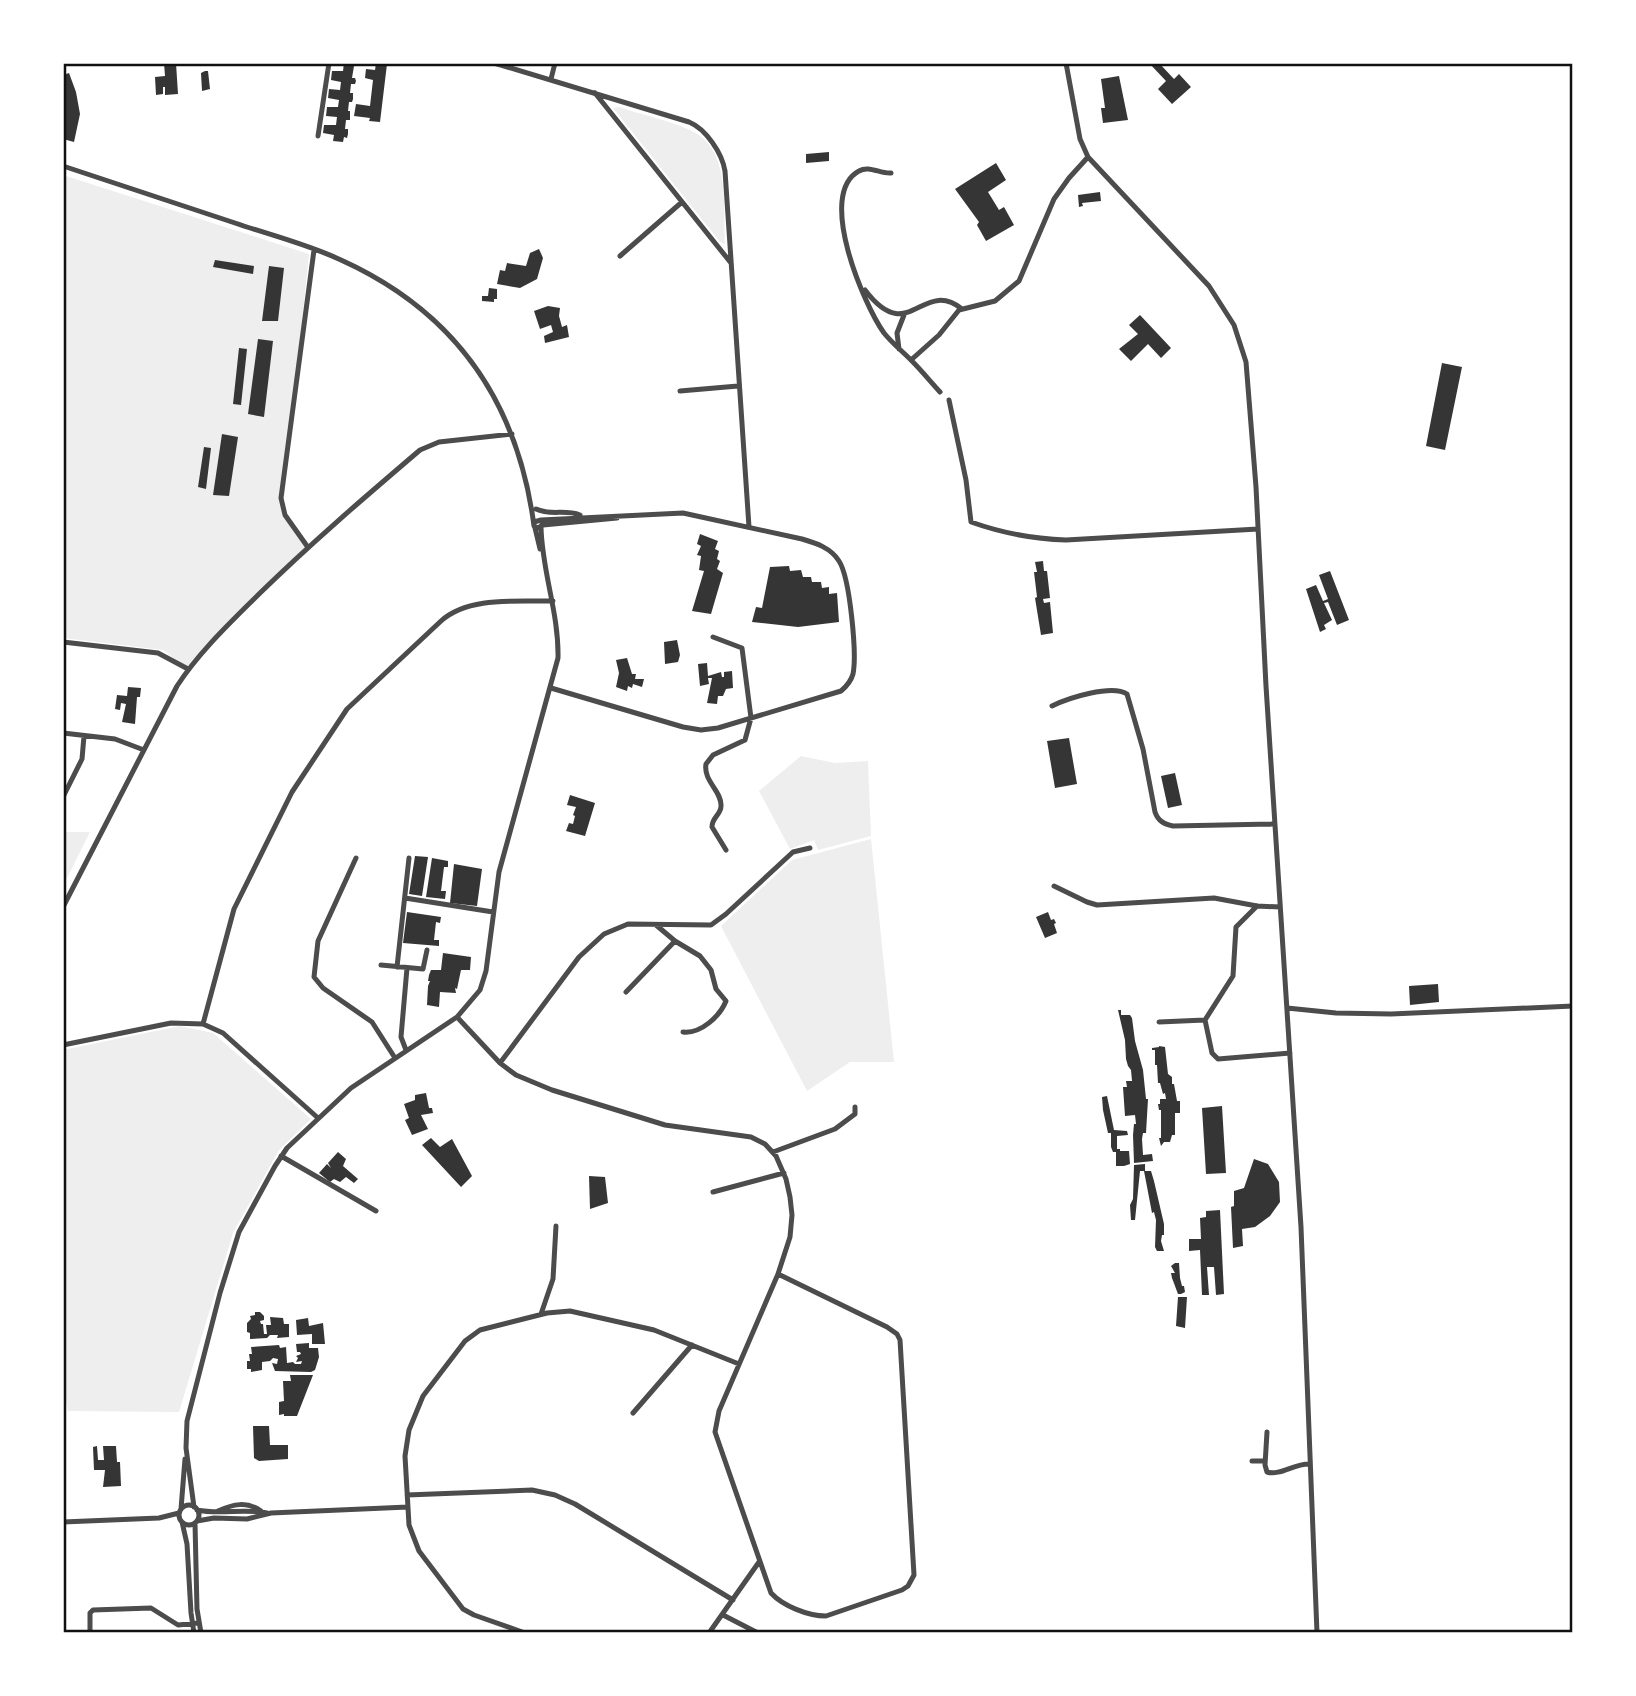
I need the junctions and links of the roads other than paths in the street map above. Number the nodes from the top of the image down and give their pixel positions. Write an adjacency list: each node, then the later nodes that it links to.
1 (329, 63): 7 (street)
2 (494, 63): 5 (street)
3 (555, 63): 5 (street)
4 (1066, 63): 8 (street)
5 (551, 79): 6 (street)
6 (595, 93): 11 (street); 14 (street)
7 (318, 136)
8 (1088, 157): 16 (street); 30 (street)
9 (63, 166): 12 (street)
10 (891, 173): 15 (street)
11 (682, 202): 13 (street); 14 (street)
12 (314, 250): 24 (street); 31 (street)
13 (620, 256)
14 (730, 263): 20 (street)
15 (861, 284): 17 (street); 18 (street)
16 (962, 309): 17 (street); 19 (street)
17 (904, 315): 18 (street)
18 (899, 350): 19 (street)
19 (911, 360): 22 (street)
20 (738, 386): 21 (street); 29 (street)
21 (680, 391)
22 (940, 392)
23 (949, 400): 30 (street)
24 (512, 434): 25 (street); 31 (street)
25 (529, 490): 26 (street); 28 (street)
26 (536, 509): 27 (street); 28 (street)
27 (583, 519): 28 (street); 29 (street)
28 (539, 524): 32 (street)
29 (749, 527): 38 (street)
30 (1258, 528): 43 (street)
31 (307, 547): 35 (street)
32 (553, 601): 36 (street); 66 (street)
33 (713, 637): 38 (street)
34 (63, 642): 35 (street)
35 (188, 669): 41 (street)
36 (551, 688): 38 (street); 53 (street)
37 (1052, 706): 43 (street)
38 (751, 718): 45 (street)
39 (63, 733): 40 (street)
40 (84, 736): 41 (street); 42 (street)
41 (144, 750): 52 (street)
42 (63, 797)
43 (1275, 824): 51 (street)
44 (810, 848): 54 (street)
45 (726, 850)
46 (356, 858): 71 (street)
47 (409, 858): 49 (street)
48 (1054, 886): 50 (street)
49 (405, 898): 53 (street); 58 (street)
50 (1257, 906): 51 (street); 64 (street)
51 (1280, 906): 62 (street)
52 (63, 907)
53 (494, 912): 63 (street)
54 (656, 925): 55 (street); 72 (street)
55 (676, 941): 60 (street); 67 (street)
56 (427, 950): 59 (street)
57 (380, 965): 58 (street)
58 (397, 967): 59 (street)
59 (407, 968): 69 (street)
60 (626, 992)
61 (1573, 1006): 62 (street)
62 (1287, 1008): 70 (street)
63 (457, 1017): 69 (street); 72 (street)
64 (1205, 1020): 65 (street); 70 (street)
65 (1158, 1022)
66 (203, 1024): 68 (street); 74 (street)
67 (683, 1032)
68 (63, 1045)
69 (407, 1050): 71 (street)
70 (1290, 1053): 90 (street)
71 (395, 1058): 74 (street)
72 (500, 1063): 75 (street)
73 (855, 1107): 75 (street)
74 (318, 1118): 76 (street)
75 (773, 1153): 77 (street)
76 (281, 1156): 79 (street); 87 (street)
77 (784, 1173): 78 (street); 81 (street)
78 (713, 1192)
79 (376, 1211)
80 (556, 1226): 82 (street)
81 (778, 1274): 84 (street); 100 (street)
82 (541, 1314): 83 (street); 91 (street)
83 (692, 1345): 84 (street); 85 (street)
84 (739, 1364): 100 (street)
85 (633, 1413)
86 (1267, 1432): 89 (street)
87 (186, 1448): 93 (street); 94 (street)
88 (1252, 1461): 89 (street)
89 (1265, 1461): 90 (street)
90 (1310, 1464): 110 (street)
91 (407, 1495): 92 (street); 101 (street)
92 (408, 1507): 95 (street); 107 (street)
93 (196, 1509): 94 (street); 95 (street); 99 (street)
94 (180, 1511): 96 (street); 98 (street)
95 (271, 1513): 99 (street)
96 (159, 1518): 97 (street); 98 (street)
97 (63, 1522)
98 (181, 1522): 99 (street); 103 (street)
99 (196, 1522): 103 (street)
100 (759, 1562): 101 (street)
101 (733, 1600): 102 (street)
102 (723, 1615): 108 (street); 109 (street)
103 (195, 1623): 104 (street); 105 (street); 106 (street)
104 (90, 1633)
105 (194, 1633)
106 (201, 1633)
107 (524, 1633)
108 (709, 1633)
109 (758, 1633)
110 (1317, 1633)

